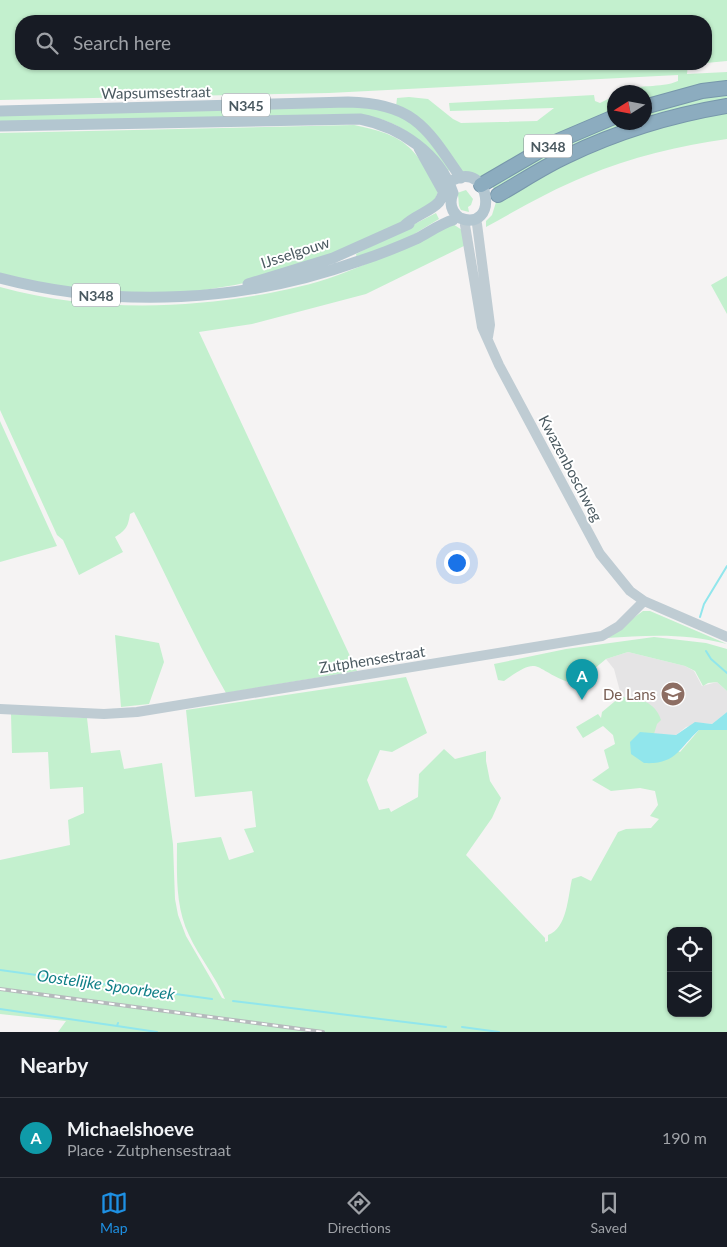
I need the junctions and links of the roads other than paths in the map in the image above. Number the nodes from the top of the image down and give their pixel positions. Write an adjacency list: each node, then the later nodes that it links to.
1 (727, 88): 2 (highway)
2 (652, 105)
3 (727, 106): 10 (highway, N348)
4 (0, 111): 7 (main road, Wapsumsestraat / N345)
5 (607, 120): 8 (highway, N348)
6 (0, 126): 9 (main road, N345)
7 (461, 178): 8 (main road); 9 (main road, IJsselgouw)
8 (478, 184): 9 (main road); 10 (main road); 12 (main road)
9 (446, 192): 11 (main road); 14 (main road, IJsselgouw / N348)
10 (492, 197): 12 (main road)
11 (453, 217): 12 (main road); 14 (main road, IJsselgouw / N348)
12 (474, 222): 15 (street, Kwazenboschweg); 15 (street, Kwazenboschweg)
13 (0, 278): 14 (main road, IJsselgouw / N348)
14 (193, 295)
15 (488, 337): 16 (street, Kwazenboschweg)
16 (644, 601): 17 (street); 18 (street, Zutphensestraat)
17 (727, 637)
18 (0, 709)

